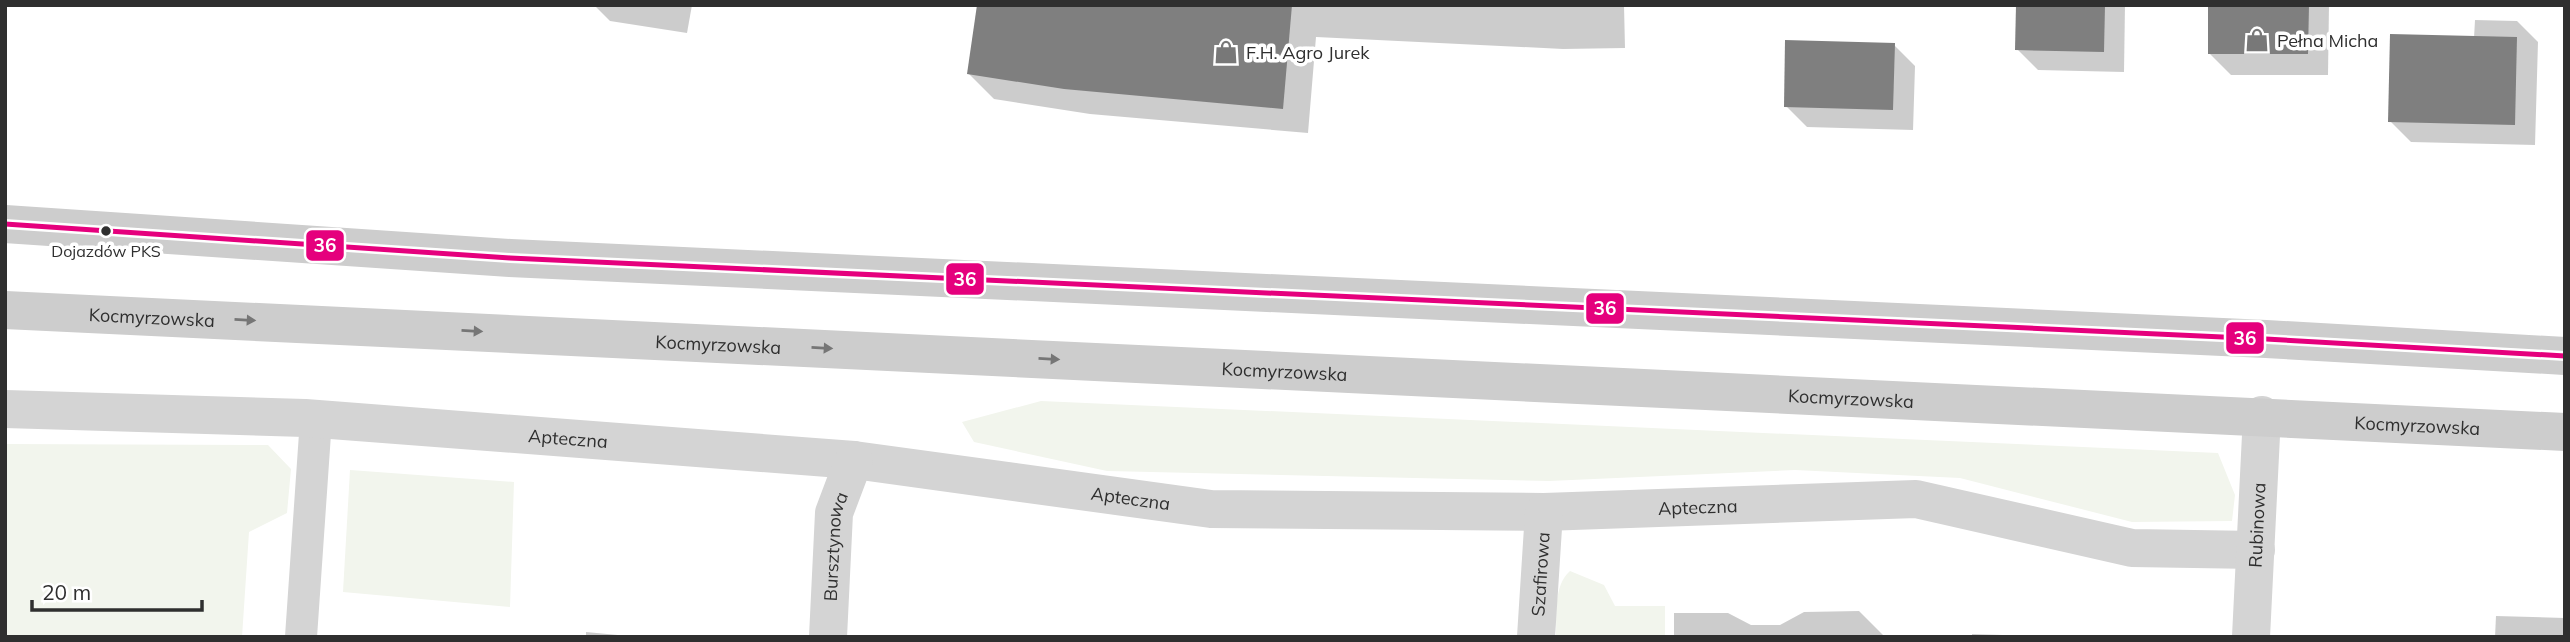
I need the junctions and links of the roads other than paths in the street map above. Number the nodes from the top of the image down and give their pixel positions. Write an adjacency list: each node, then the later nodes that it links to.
1 (5, 225): 3 (main road)
2 (5, 310): 5 (main road, Kocmyrzowska, one-way to 5)
3 (2565, 356)
4 (5, 409): 6 (street, Apteczna)
5 (2262, 415): 7 (main road, Kocmyrzowska); 10 (street, Rubinowa)
6 (316, 419): 8 (street, Apteczna); 11 (lane)
7 (2565, 432)
8 (854, 460): 9 (street, Apteczna); 12 (street, Bursztynowa)
9 (1544, 512): 10 (street, Apteczna); 13 (street, Szafirowa)
10 (2256, 551): 14 (street, Rubinowa)
11 (301, 637)
12 (828, 637)
13 (1536, 637)
14 (2251, 637)

